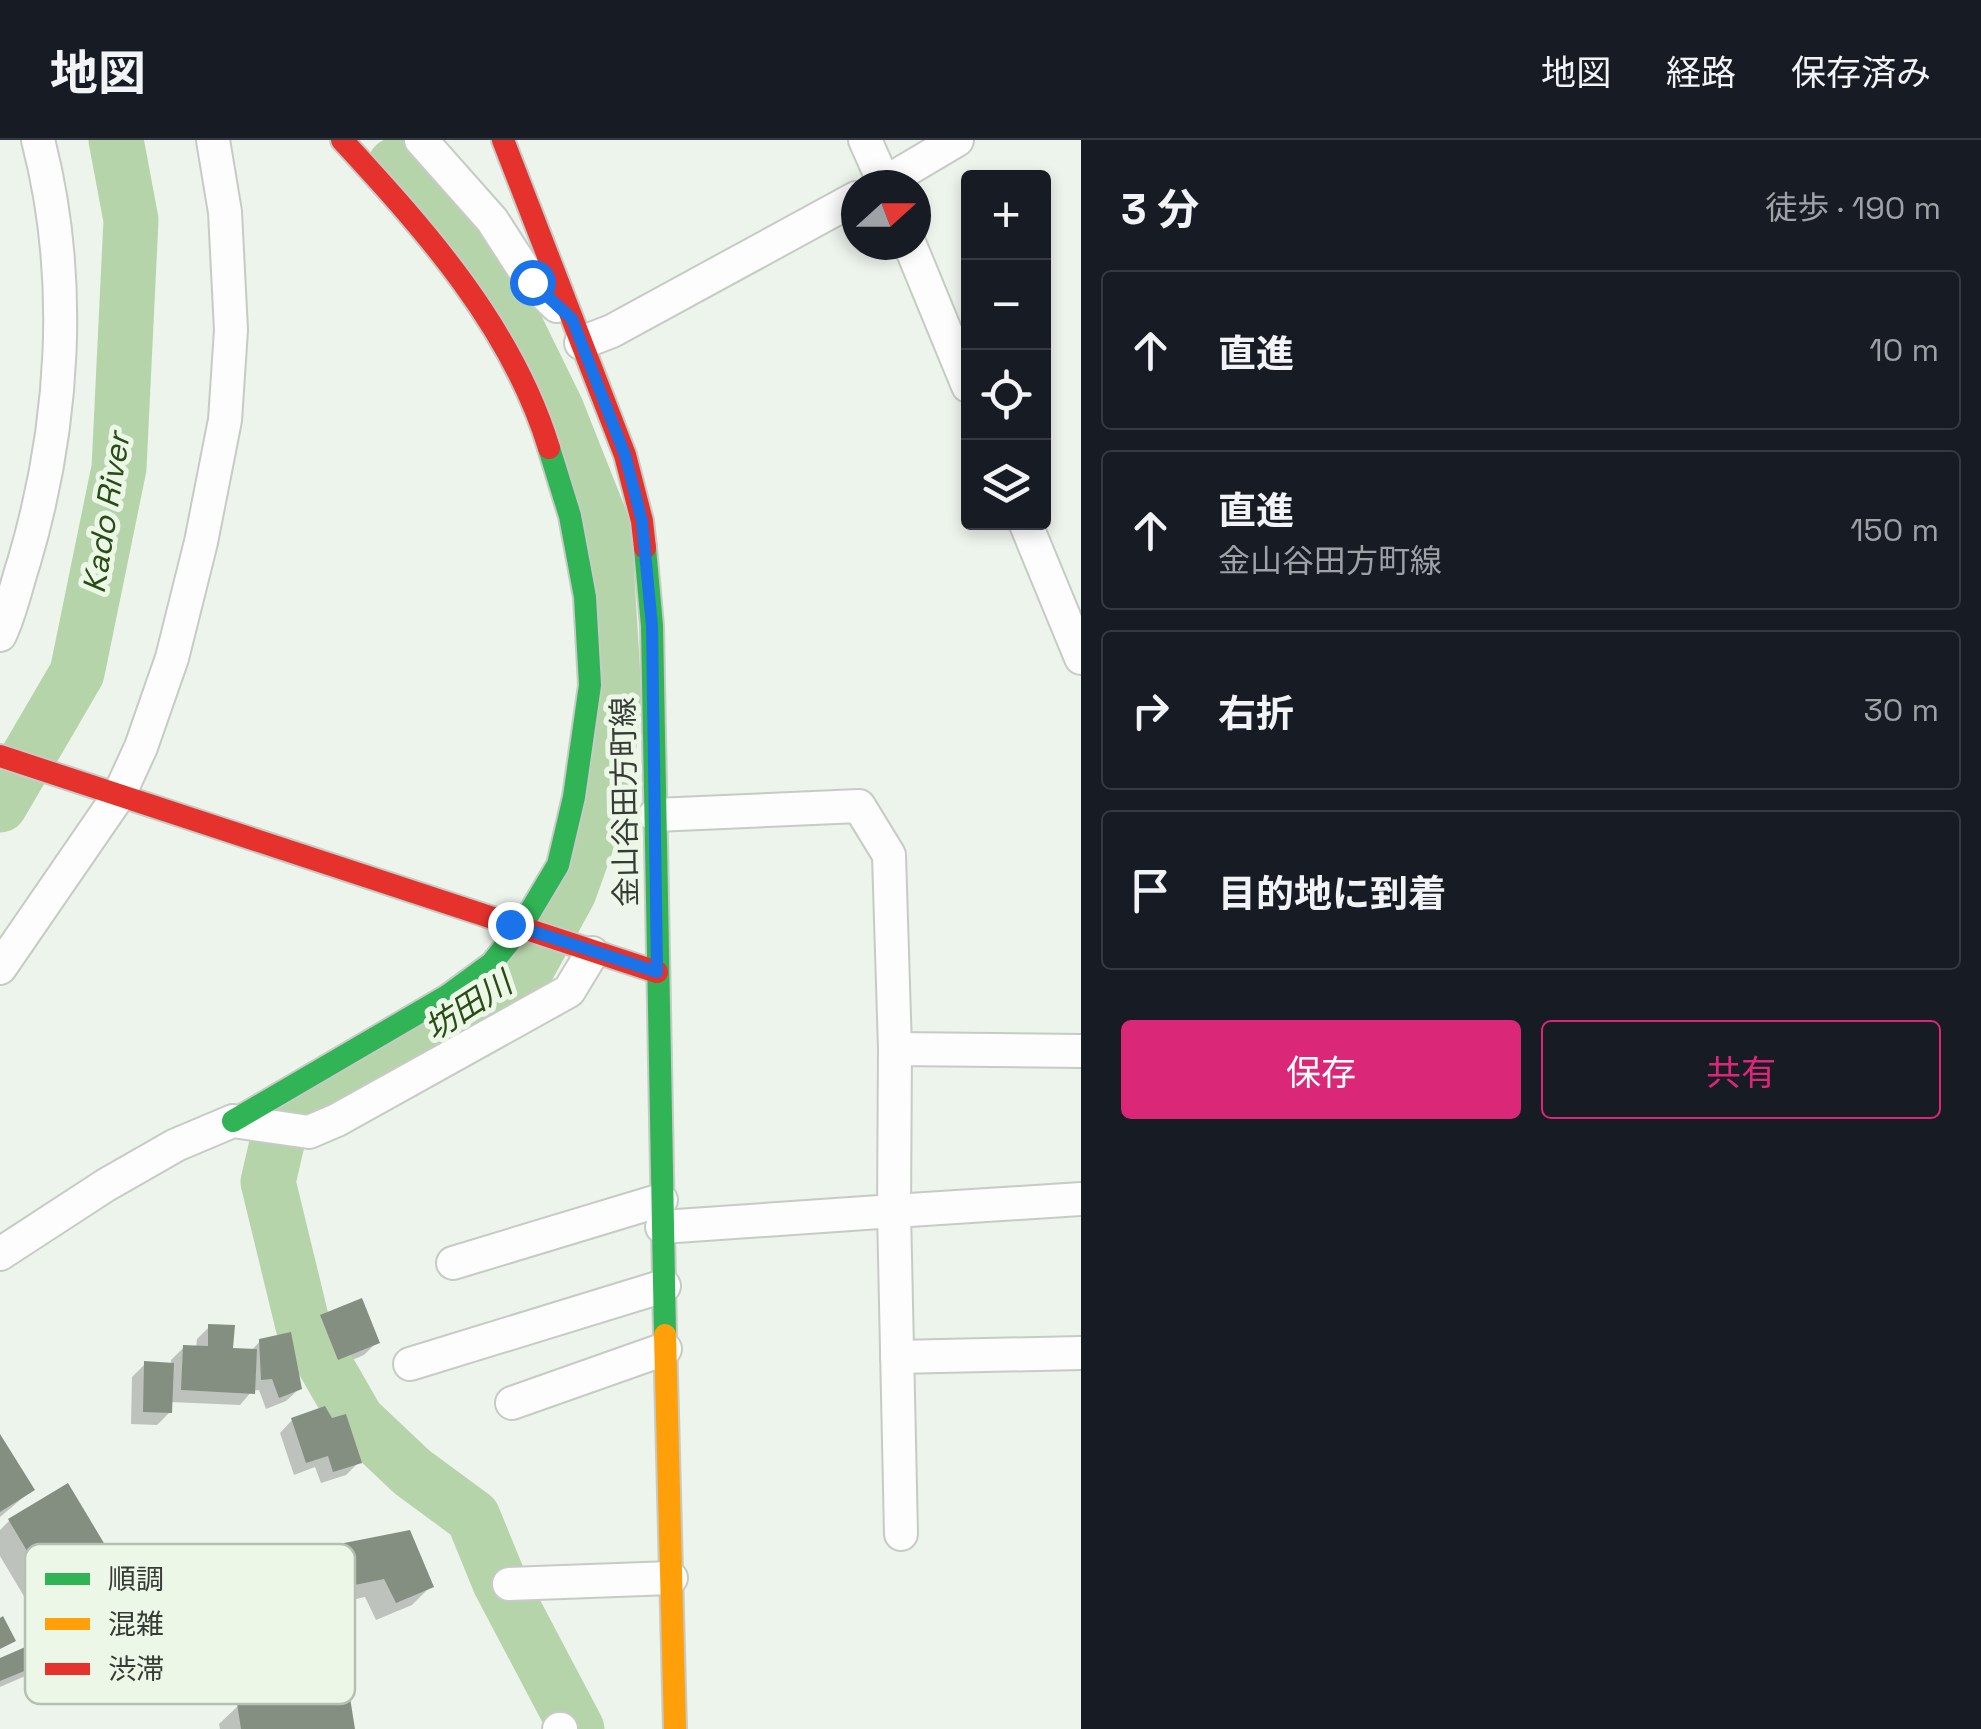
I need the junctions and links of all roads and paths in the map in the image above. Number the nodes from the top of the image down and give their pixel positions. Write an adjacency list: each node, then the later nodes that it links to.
1 (38, 140): 15 (street)
2 (213, 140): 18 (street)
3 (342, 140): 20 (street)
4 (421, 140): 12 (street)
5 (503, 140): 12 (street, 金山谷田方町線)
6 (865, 140): 8 (street)
7 (957, 140): 9 (street)
8 (872, 170)
9 (906, 170)
10 (841, 207): 12 (street)
11 (916, 260): 13 (street)
12 (577, 331): 19 (street, 金山谷田方町線)
13 (961, 369)
14 (1028, 530): 16 (street)
15 (0, 634)
16 (1081, 658)
17 (0, 756): 18 (street)
18 (115, 794): 20 (street); 22 (street)
19 (655, 815): 23 (street, 金山谷田方町線); 24 (street)
20 (525, 929): 21 (street); 26 (street)
21 (584, 950): 23 (street); 26 (street)
22 (0, 968)
23 (657, 972): 29 (street, 金山谷田方町線)
24 (895, 1049): 25 (street); 28 (street)
25 (1081, 1050)
26 (233, 1121): 30 (street)
27 (1081, 1199): 28 (street)
28 (894, 1211): 29 (street); 35 (street)
29 (661, 1213): 31 (street); 32 (street, 金山谷田方町線)
30 (0, 1254)
31 (453, 1263)
32 (664, 1286): 33 (street, 金山谷田方町線); 36 (street)
33 (665, 1349): 37 (street); 39 (street, 金山谷田方町線)
34 (1081, 1353): 35 (street)
35 (897, 1356): 38 (street)
36 (410, 1364)
37 (512, 1402)
38 (901, 1534)
39 (671, 1578): 40 (street); 41 (street, 金山谷田方町線)
40 (509, 1584)
41 (675, 1729)

